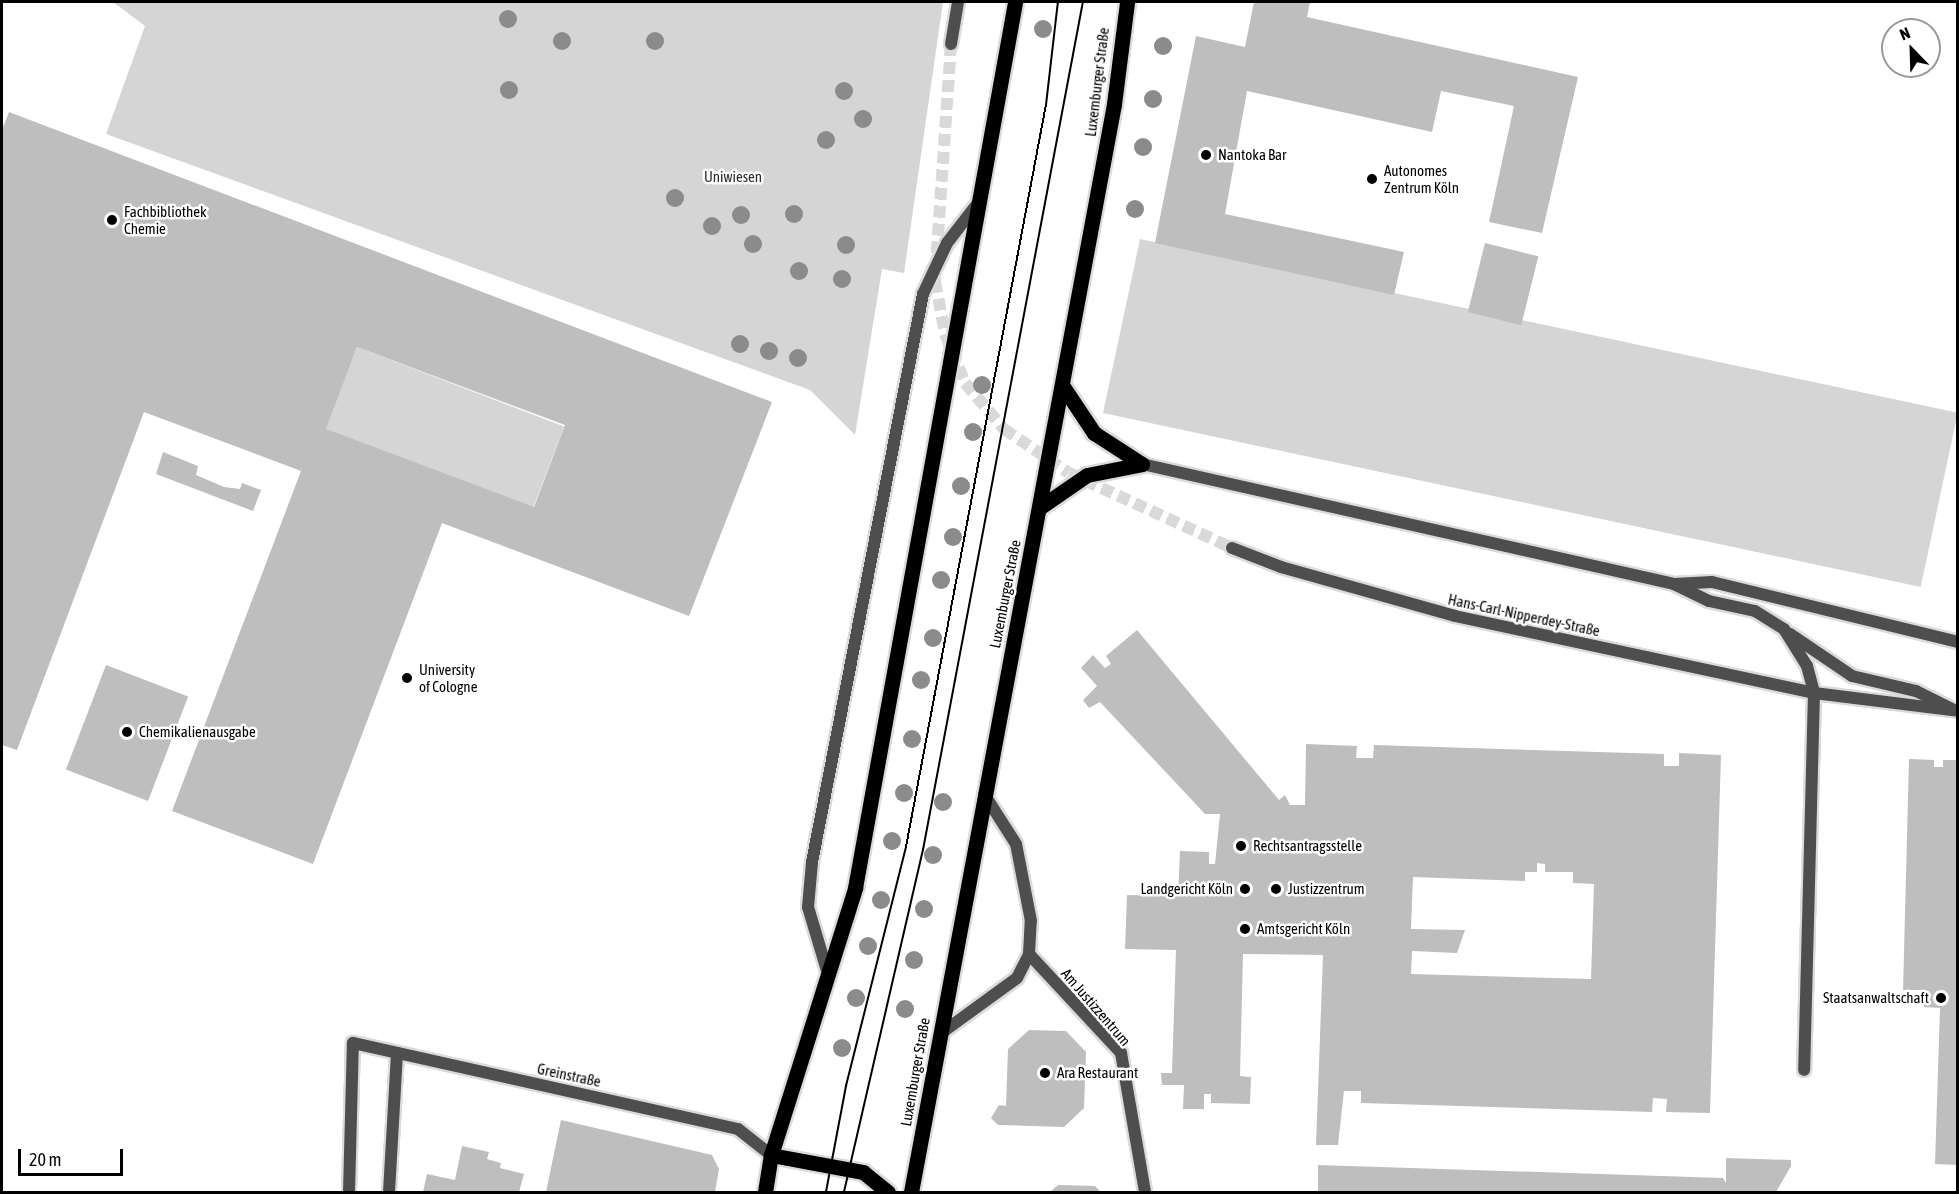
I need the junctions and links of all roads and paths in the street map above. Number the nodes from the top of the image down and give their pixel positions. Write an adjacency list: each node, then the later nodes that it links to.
1 (958, 2): 4 (street)
2 (1015, 2): 5 (main road)
3 (1127, 2): 6 (main road, Luxemburger Straße)
4 (951, 44)
5 (978, 203): 17 (main road); 17 (street)
6 (1062, 385): 7 (main road); 8 (main road, Luxemburger Straße)
7 (1142, 464): 8 (main road); 10 (street, Hans-Carl-Nipperdey-Straße)
8 (1039, 508): 15 (main road, Luxemburger Straße)
9 (1232, 548): 13 (street, Hans-Carl-Nipperdey-Straße)
10 (1674, 584): 11 (street, Hans-Carl-Nipperdey-Straße); 12 (street, Hans-Carl-Nipperdey-Straße)
11 (1784, 629): 13 (street, Hans-Carl-Nipperdey-Straße); 14 (street, Hans-Carl-Nipperdey-Straße)
12 (1958, 642)
13 (1814, 693): 14 (street, Hans-Carl-Nipperdey-Straße); 20 (street, Hans-Carl-Nipperdey-Straße)
14 (1956, 711)
15 (984, 794): 16 (street); 18 (main road, Luxemburger Straße)
16 (1029, 954): 18 (street); 27 (street, Am Justizzentrum)
17 (828, 974): 21 (main road)
18 (940, 1034): 26 (main road, Luxemburger Straße)
19 (397, 1053): 21 (street, Greinstraße); 22 (street, Greinstraße); 23 (street)
20 (1804, 1070)
21 (771, 1155): 24 (main road); 25 (main road)
22 (350, 1192)
23 (389, 1192)
24 (765, 1192)
25 (888, 1192)
26 (911, 1192)
27 (1145, 1192)

